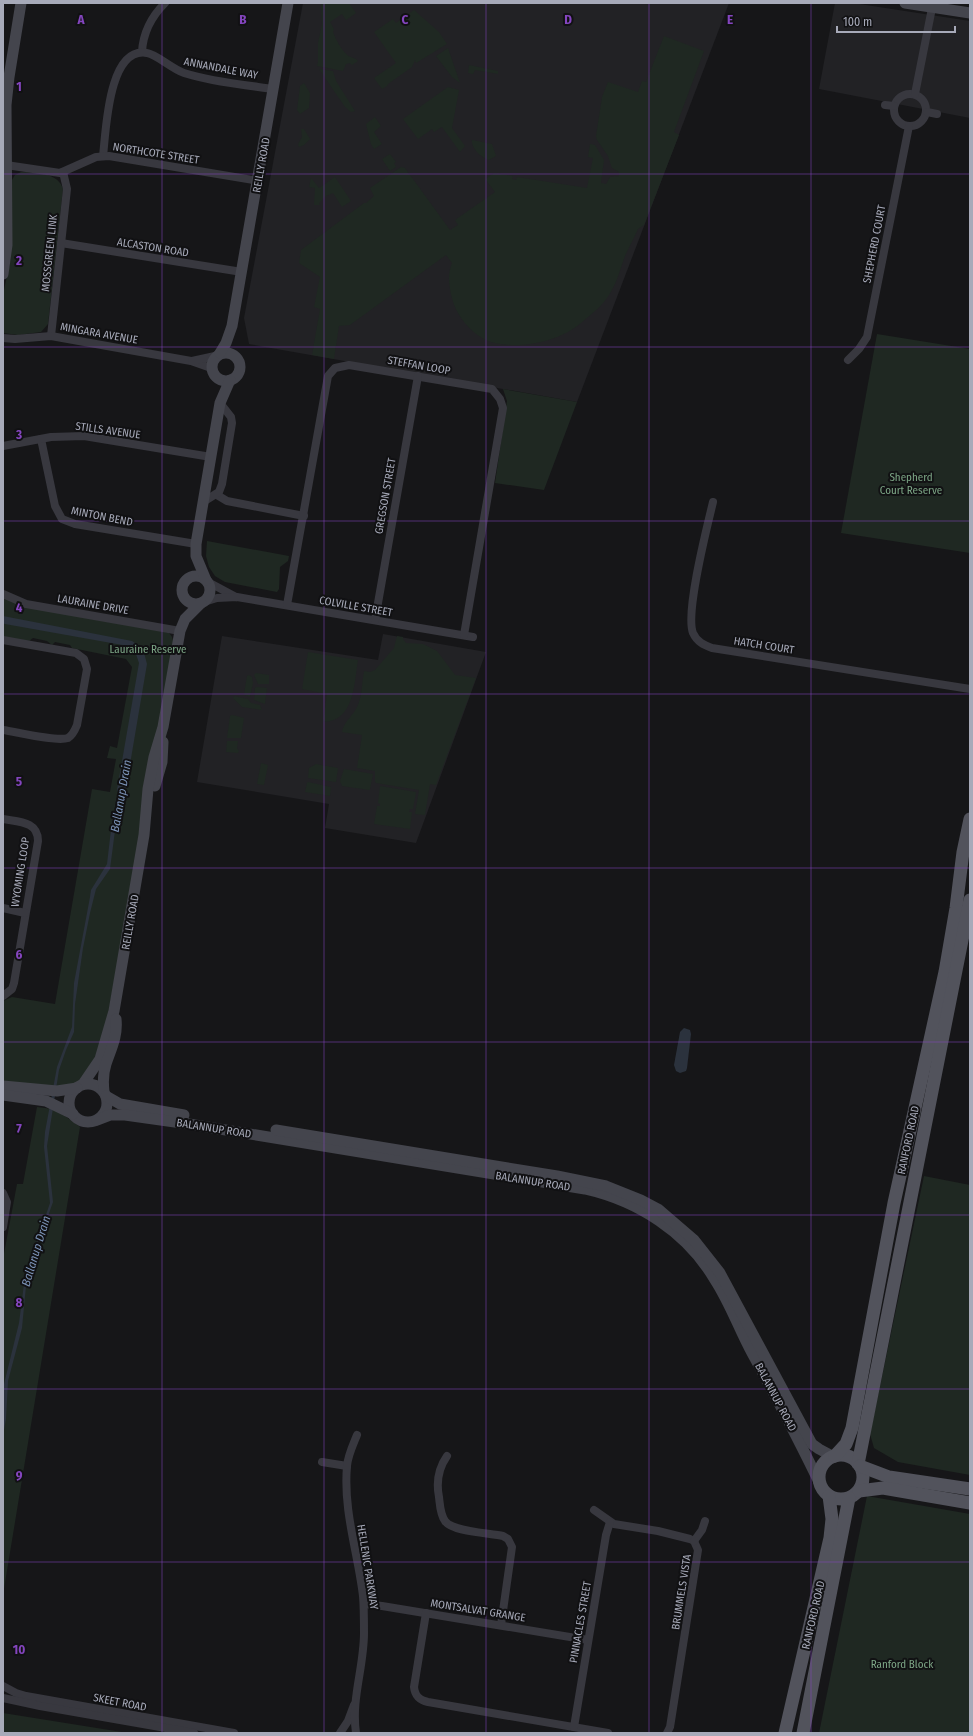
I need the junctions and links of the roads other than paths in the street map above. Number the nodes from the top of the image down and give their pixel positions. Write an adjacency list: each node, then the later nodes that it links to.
1 (21, 3): 10 (street)
2 (165, 3): 7 (street)
3 (288, 3): 8 (street, REILLY ROAD)
4 (905, 3): 5 (street)
5 (933, 5): 6 (street); 9 (street)
6 (970, 12)
7 (142, 52): 8 (street, ANNANDALE WAY); 16 (street)
8 (274, 89): 19 (street, REILLY ROAD)
9 (915, 94): 12 (street); 13 (street)
10 (5, 104): 17 (street)
11 (885, 105): 12 (street)
12 (894, 106): 15 (street)
13 (927, 112): 14 (street); 15 (street)
14 (937, 114)
15 (909, 126): 28 (street, SHEPHERD COURT)
16 (103, 156): 18 (street, NORTHCOTE STREET); 19 (street, NORTHCOTE STREET)
17 (6, 166): 18 (street, NORTHCOTE STREET); 22 (street)
18 (63, 172): 20 (street, MOSSGREEN LINK)
19 (258, 180): 21 (street, REILLY ROAD)
20 (61, 243): 21 (street, ALCASTON ROAD); 24 (street, MOSSGREEN LINK)
21 (242, 272): 23 (street, REILLY ROAD)
22 (3, 274)
23 (232, 326): 26 (street, REILLY ROAD); 27 (street, REILLY ROAD)
24 (51, 336): 25 (street, MINGARA AVENUE); 29 (street, MINGARA AVENUE)
25 (3, 338)
26 (218, 355): 27 (street); 29 (street, MINGARA AVENUE); 30 (street)
27 (235, 356): 33 (street)
28 (848, 360)
29 (191, 361): 30 (street, MINGARA AVENUE)
30 (211, 368): 32 (street)
31 (418, 376): 41 (street, STEFFAN LOOP); 52 (street, GREGSON STREET); 54 (street, STEFFAN LOOP)
32 (218, 379): 33 (street); 34 (street)
33 (230, 380): 34 (street)
34 (221, 402): 37 (street); 38 (street)
35 (41, 439): 36 (street, STILLS AVENUE); 37 (street, STILLS AVENUE); 42 (street, MINTON BEND)
36 (3, 446)
37 (211, 457): 39 (street)
38 (217, 495): 39 (street); 41 (street)
39 (203, 502): 42 (street)
40 (713, 502): 56 (street, HATCH COURT)
41 (304, 516): 50 (street, STEFFAN LOOP)
42 (196, 544): 43 (street)
43 (196, 556): 44 (street); 45 (street)
44 (187, 580): 45 (street); 47 (street)
45 (207, 581): 48 (street, COLVILLE STREET); 49 (street)
46 (3, 594): 53 (street, LAURAINE DRIVE)
47 (184, 596): 49 (street); 51 (street, REILLY ROAD)
48 (237, 597): 49 (street, COLVILLE STREET); 50 (street, COLVILLE STREET)
49 (202, 602): 51 (street, REILLY ROAD)
50 (287, 606): 52 (street, COLVILLE STREET)
51 (185, 619): 53 (street, REILLY ROAD)
52 (375, 620): 54 (street, COLVILLE STREET)
53 (180, 631): 64 (street, REILLY ROAD)
54 (469, 636)
55 (3, 640): 57 (street)
56 (970, 689)
57 (3, 730)
58 (3, 819): 62 (street, WYOMING LOOP)
59 (970, 819): 76 (main road, RANFORD ROAD)
60 (970, 900): 78 (main road, RANFORD ROAD)
61 (3, 908): 62 (street)
62 (25, 913): 63 (street, WYOMING LOOP)
63 (3, 996)
64 (114, 1011): 66 (street, REILLY ROAD); 67 (street, REILLY ROAD)
65 (3, 1086): 66 (street)
66 (80, 1086): 67 (street); 69 (street)
67 (105, 1094): 70 (street); 71 (street, BALANNUP ROAD)
68 (3, 1095): 69 (street)
69 (73, 1114): 70 (street)
70 (96, 1120): 71 (street, BALANNUP ROAD)
71 (540, 1177): 76 (street, BALANNUP ROAD); 80 (street, BALANNUP ROAD)
72 (3, 1193): 73 (street)
73 (3, 1227)
74 (357, 1434): 79 (street, HELLENIC PARKWAY)
75 (447, 1456): 91 (street)
76 (835, 1456): 78 (main road); 80 (main road)
77 (322, 1462): 79 (street)
78 (859, 1465): 81 (main road); 82 (main road)
79 (347, 1466): 89 (street, HELLENIC PARKWAY)
80 (819, 1482): 83 (main road)
81 (970, 1489)
82 (854, 1494): 83 (main road); 84 (main road); 105 (main road, RANFORD ROAD)
83 (829, 1496): 104 (main road, RANFORD ROAD)
84 (970, 1503)
85 (594, 1510): 87 (street)
86 (705, 1521): 88 (street)
87 (610, 1522): 88 (street, BRUMMELS VISTA); 92 (street, PINNACLES STREET)
88 (694, 1541): 103 (street, BRUMMELS VISTA)
89 (364, 1604): 90 (street, MONTSALVAT GRANGE); 95 (street, HELLENIC PARKWAY)
90 (426, 1613): 91 (street, MONTSALVAT GRANGE); 96 (street)
91 (501, 1625): 92 (street, MONTSALVAT GRANGE)
92 (588, 1640): 96 (street, PINNACLES STREET)
93 (3, 1686): 98 (street, SKEET ROAD)
94 (3, 1698): 97 (street, SKEET ROAD)
95 (355, 1704): 99 (street, HELLENIC PARKWAY); 101 (street, HELLENIC PARKWAY)
96 (574, 1727): 102 (street)
97 (194, 1733)
98 (234, 1733)
99 (341, 1733): 100 (street)
100 (351, 1733)
101 (356, 1733)
102 (608, 1733)
103 (667, 1733)
104 (786, 1733)
105 (803, 1733)

